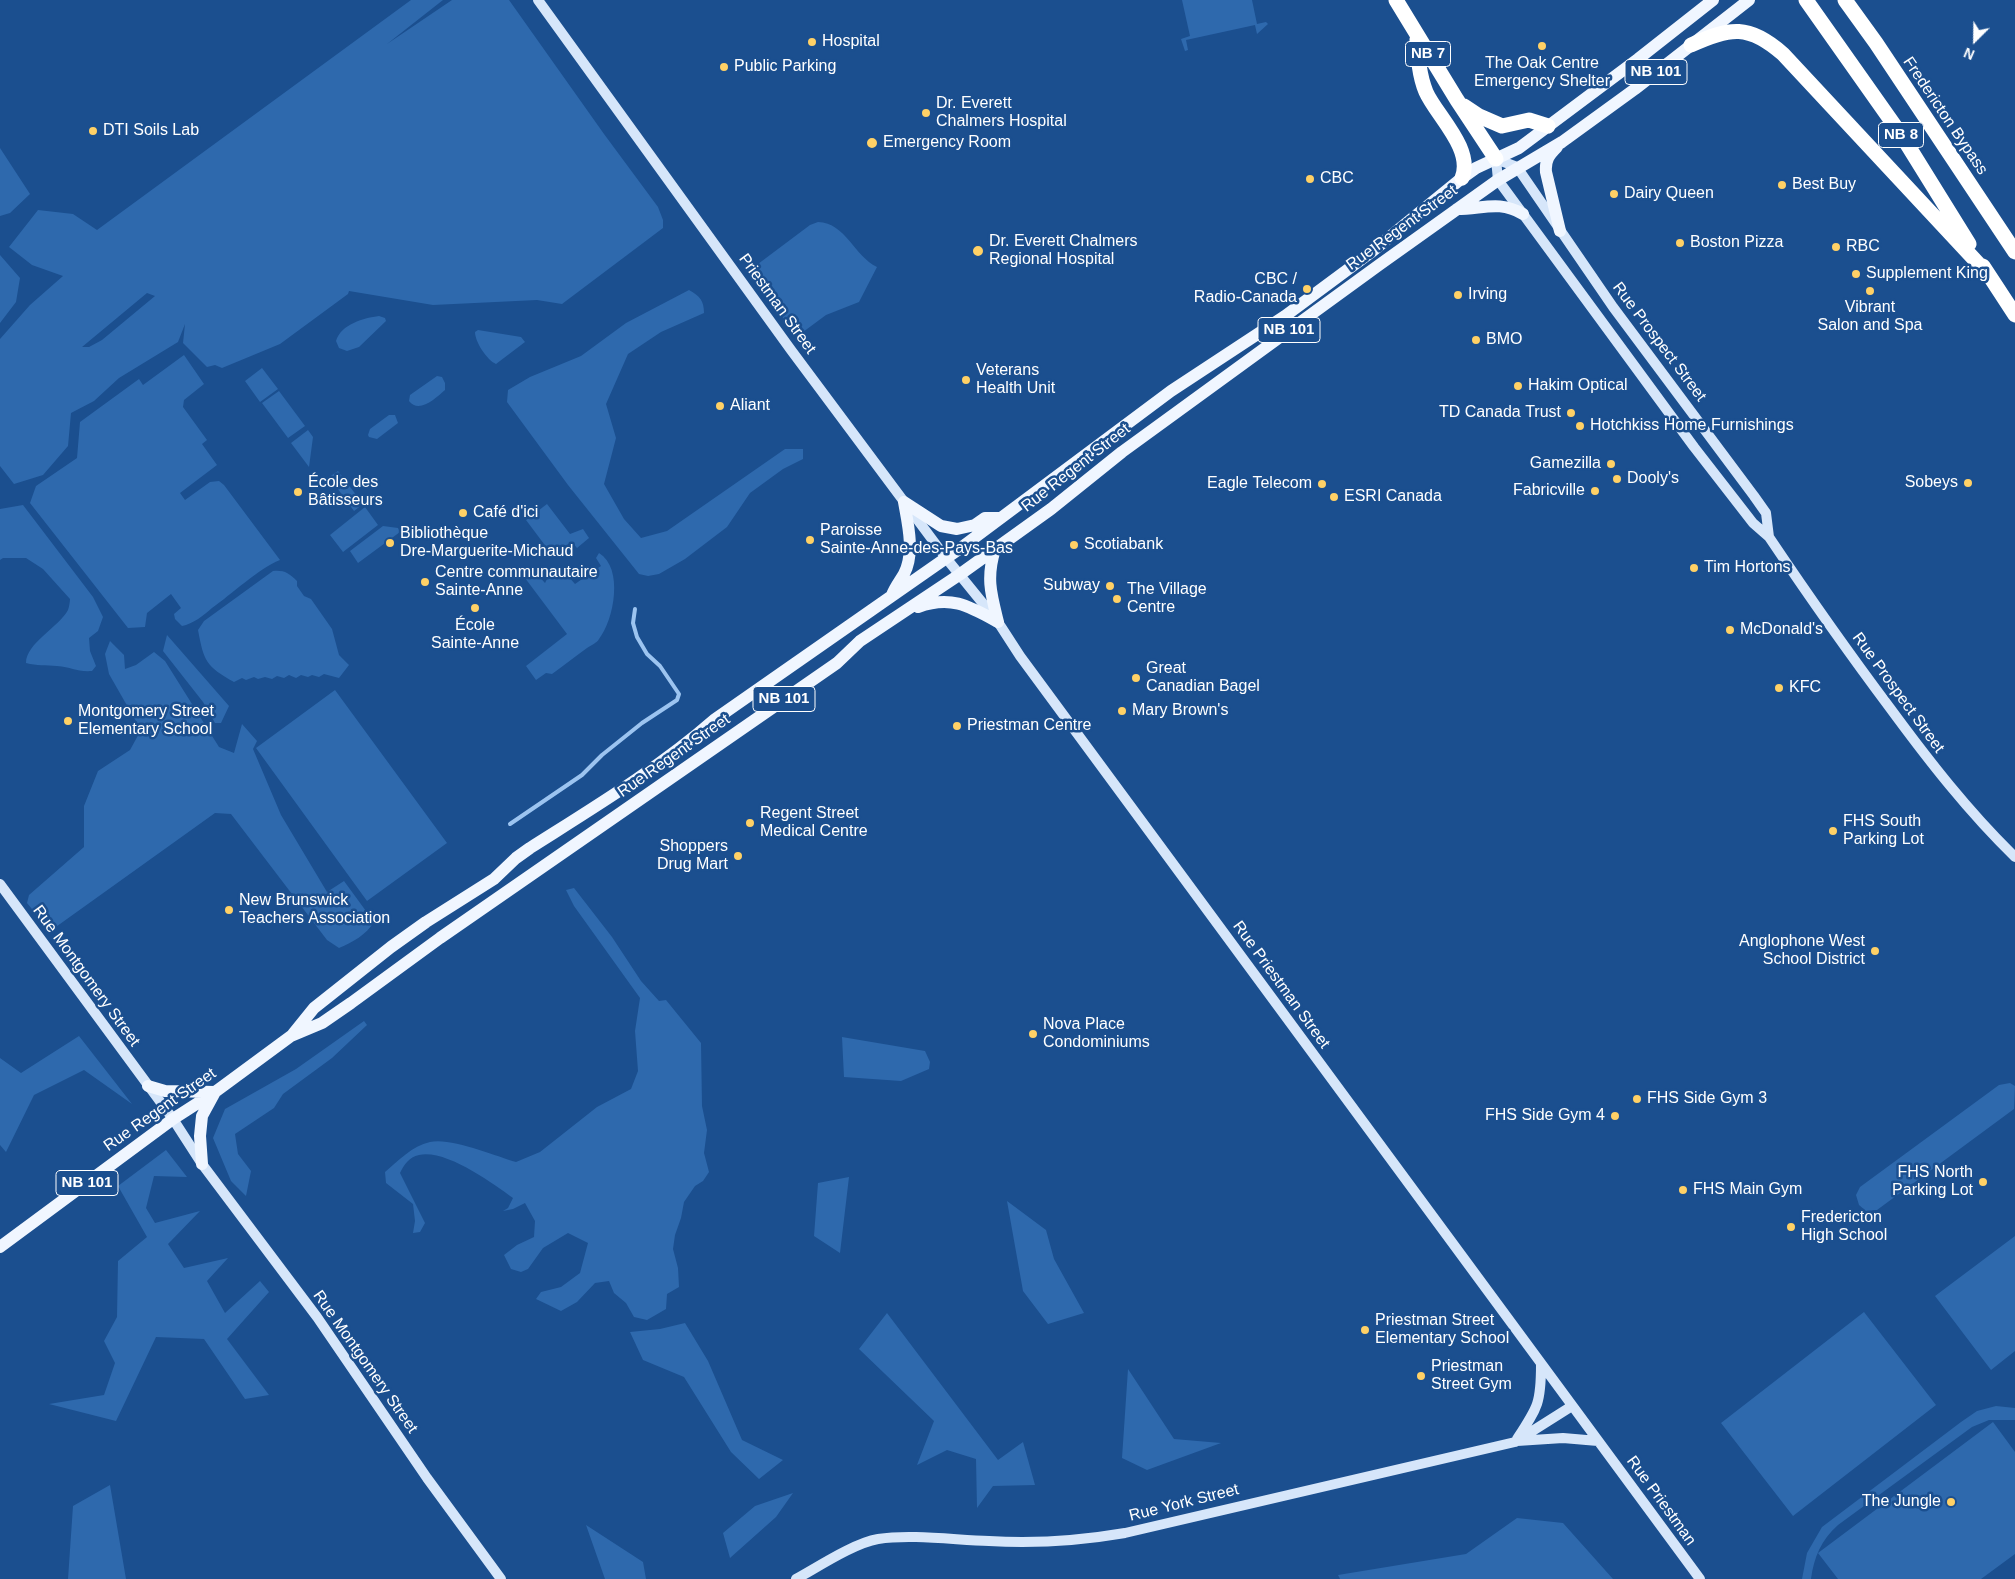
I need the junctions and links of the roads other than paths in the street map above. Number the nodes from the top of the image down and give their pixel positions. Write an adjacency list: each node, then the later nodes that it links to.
1 (538, 0): 22 (street, Priestman Street)
2 (1713, 0): 10 (main road, Rue Regent Street / NB 101)
3 (1749, 0): 8 (main road, Rue Regent Street / NB 101)
4 (1806, 0): 20 (highway, NB 8)
5 (1845, 0): 19 (highway, Fredericton Bypass / NB 8)
6 (1397, 2): 7 (highway, NB 7)
7 (1417, 38): 9 (highway, NB 7); 14 (highway)
8 (1691, 45): 11 (main road, Rue Regent Street / NB 101); 20 (highway)
9 (1457, 100): 10 (highway); 12 (highway, NB 7)
10 (1548, 126): 12 (main road, Rue Regent Street / NB 101)
11 (1562, 142): 13 (main road, Rue Regent Street / NB 101); 18 (main road)
12 (1496, 159): 13 (street); 14 (main road, Rue Regent Street / NB 101); 15 (street)
13 (1517, 167): 15 (main road, Rue Regent Street / NB 101); 18 (street, Rue Prospect Street)
14 (1462, 178): 23 (main road, Rue Regent Street / NB 101)
15 (1498, 180): 16 (main road, Rue Regent Street / NB 101); 17 (street, Rue Prospect Street)
16 (1456, 209): 17 (main road); 25 (main road, Rue Regent Street / NB 101)
17 (1523, 214): 24 (street, Rue Prospect Street)
18 (1560, 231): 24 (street, Rue Prospect Street)
19 (2015, 252)
20 (1988, 274): 21 (highway, NB 8)
21 (2015, 314)
22 (904, 502): 23 (main road); 26 (street, Priestman Street); 28 (main road)
23 (1001, 518): 26 (main road, Rue Regent Street / NB 101)
24 (1769, 537): 33 (street, Rue Prospect Street)
25 (995, 549): 27 (main road, Rue Regent Street / NB 101); 30 (main road)
26 (946, 558): 27 (street, Priestman Street); 28 (main road, Rue Regent Street / NB 101)
27 (959, 575): 29 (main road, Rue Regent Street / NB 101); 30 (street, Priestman Street)
28 (891, 597): 31 (main road, Rue Regent Street / NB 101)
29 (904, 612): 30 (main road); 32 (main road, Rue Regent Street / NB 101)
30 (998, 622): 43 (street, Rue Priestman Street)
31 (636, 781): 32 (main road); 35 (main road, Rue Regent Street / NB 101)
32 (611, 819): 36 (main road, Rue Regent Street / NB 101)
33 (2015, 856)
34 (0, 884): 38 (street, Rue Montgomery Street)
35 (456, 905): 36 (main road); 37 (main road, Rue Regent Street / NB 101)
36 (440, 938): 37 (main road, Rue Regent Street / NB 101)
37 (291, 1036): 39 (main road, Rue Regent Street / NB 101)
38 (148, 1086): 39 (main road); 40 (street, Rue Montgomery Street)
39 (215, 1092): 40 (main road, Rue Regent Street / NB 101); 41 (main road)
40 (173, 1120): 41 (street, Rue Montgomery Street); 42 (main road, Rue Regent Street / NB 101)
41 (202, 1164): 47 (street, Rue Montgomery Street)
42 (0, 1247)
43 (1541, 1365): 44 (street); 46 (street)
44 (1572, 1406): 45 (street); 46 (street, Rue York Street)
45 (1598, 1441): 46 (street); 49 (street, Rue Priestman)
46 (1515, 1442): 48 (street, Rue York Street)
47 (502, 1579)
48 (796, 1579)
49 (1700, 1579)

